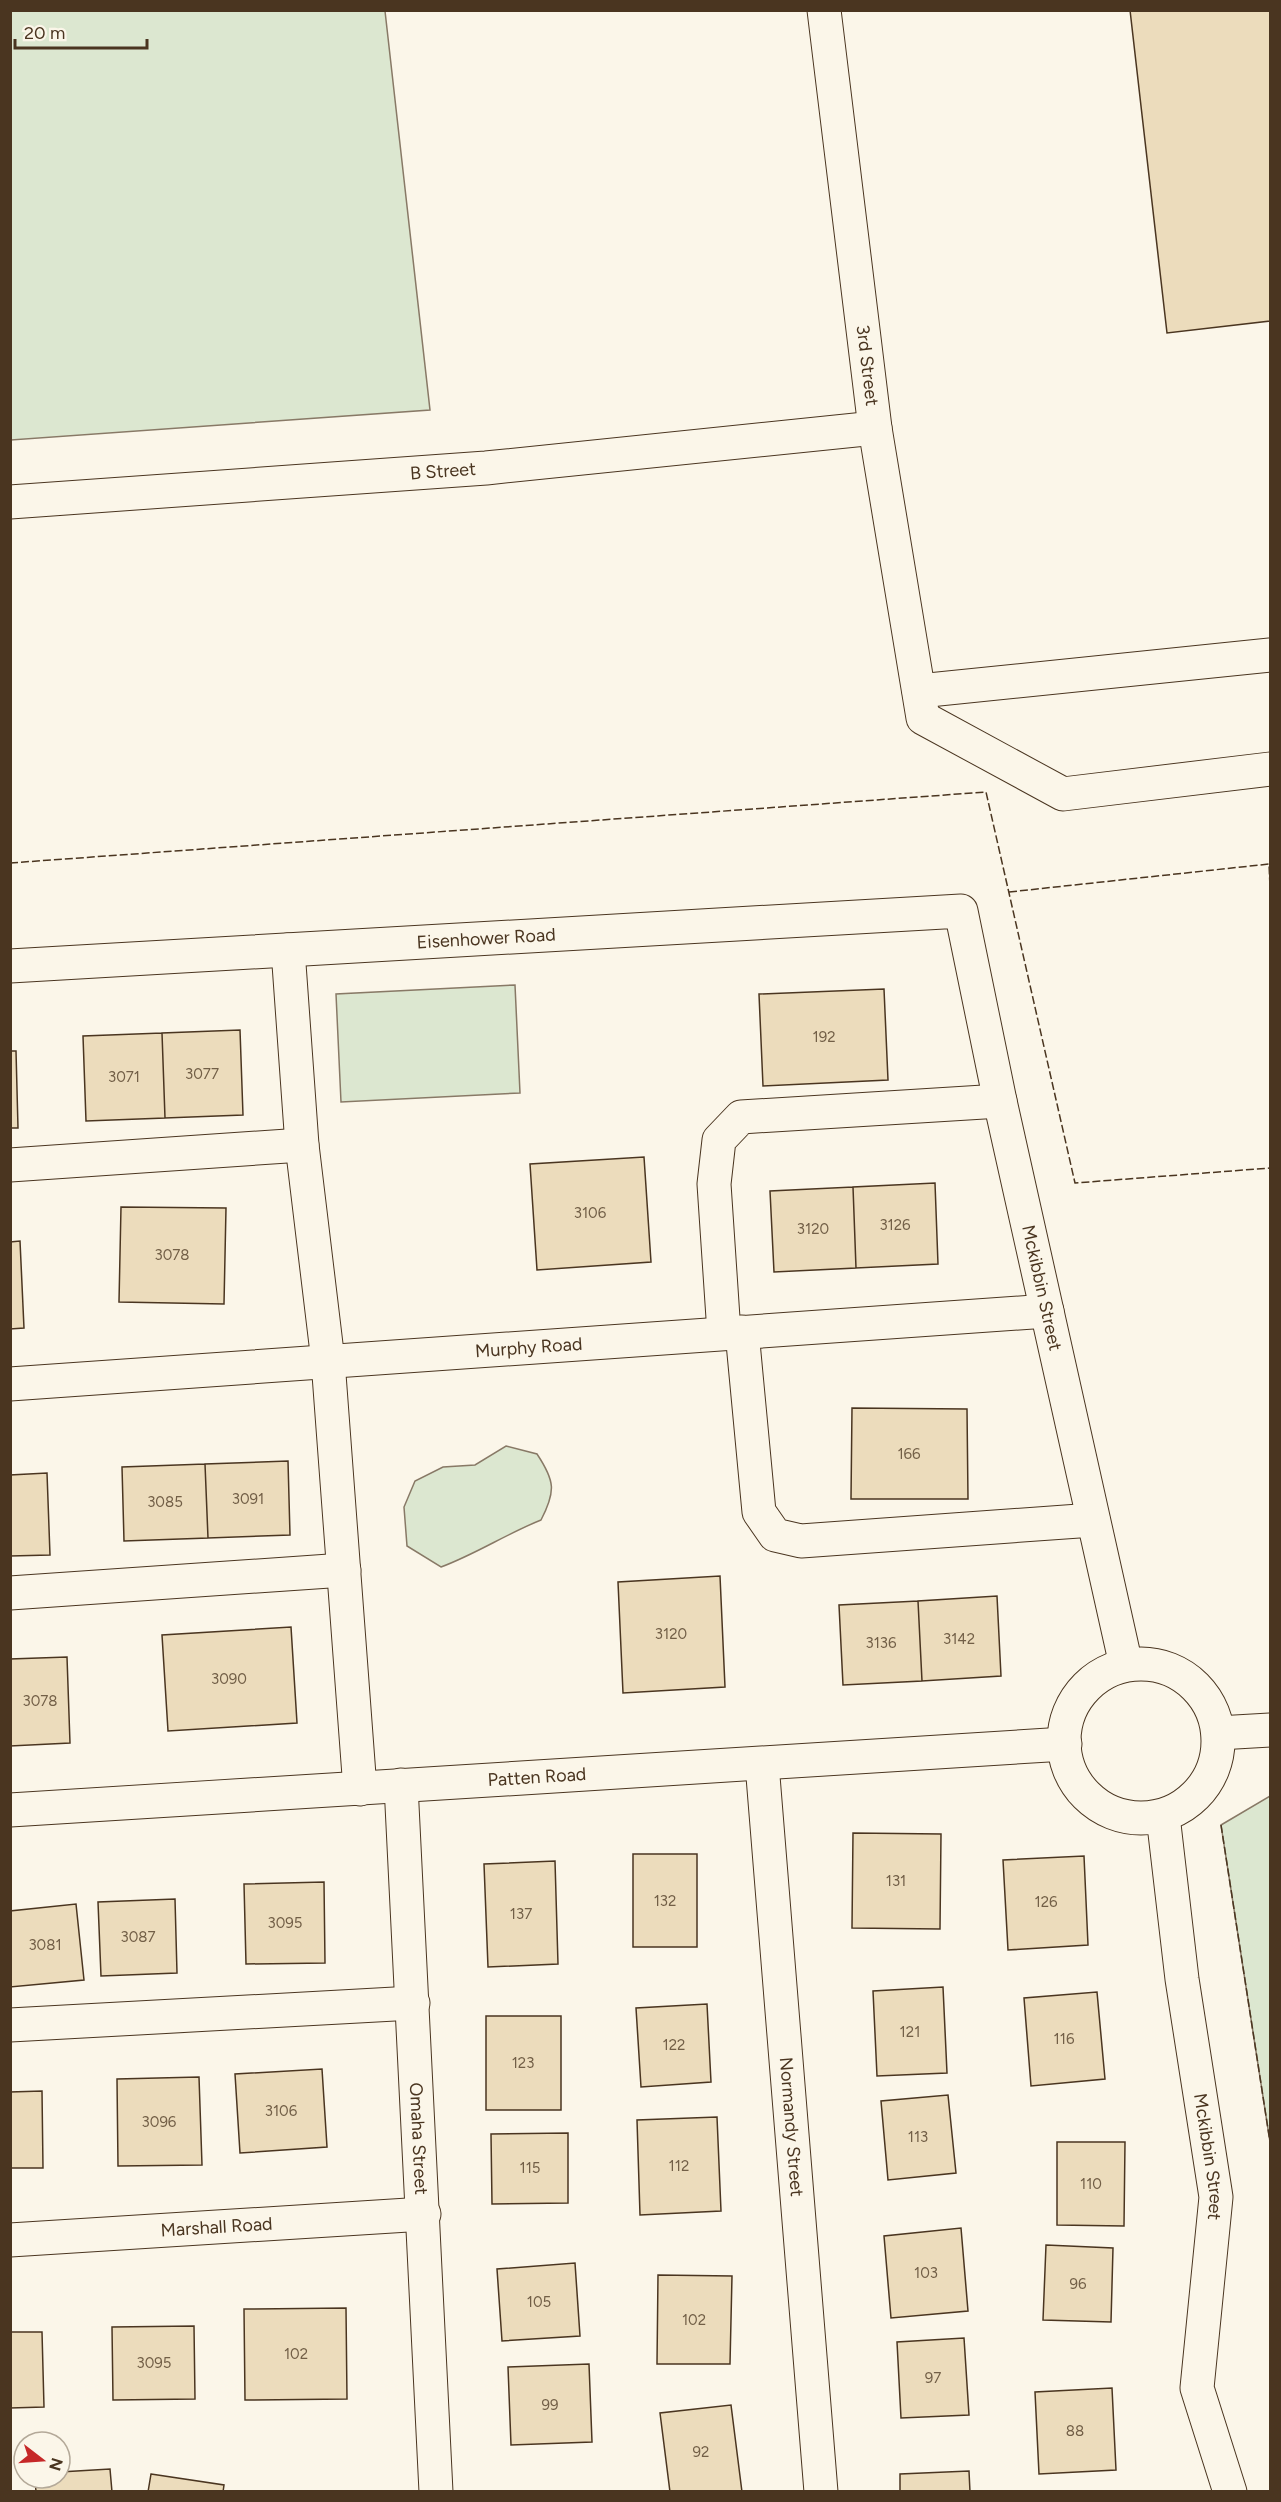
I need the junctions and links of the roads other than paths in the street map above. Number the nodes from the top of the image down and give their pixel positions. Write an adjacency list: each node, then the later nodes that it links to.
1 (824, 10): 2 (street, 3rd Street)
2 (874, 428): 3 (street, B Street); 5 (street, 3rd Street)
3 (10, 502)
4 (1270, 655): 5 (street)
5 (921, 704): 6 (street)
6 (1270, 769)
7 (961, 911): 8 (street, Eisenhower Road); 10 (street, Mckibbin Street)
8 (288, 950): 9 (street, Eisenhower Road); 11 (street)
9 (10, 966)
10 (1000, 1101): 13 (street, Mckibbin Street); 14 (street)
11 (302, 1144): 12 (street); 15 (street)
12 (10, 1166)
13 (1047, 1311): 14 (street, Murphy Road); 17 (street, Mckibbin Street)
14 (733, 1333): 15 (street, Murphy Road); 17 (street)
15 (328, 1361): 16 (street, Murphy Road); 18 (street)
16 (10, 1384)
17 (1093, 1520): 20 (street, Mckibbin Street)
18 (344, 1570): 19 (street); 26 (street)
19 (10, 1593)
20 (1126, 1665): 22 (street); 23 (street)
21 (1270, 1730): 22 (street)
22 (1218, 1733): 28 (street)
23 (1065, 1744): 24 (street, Patten Road); 28 (street)
24 (762, 1764): 25 (street, Patten Road); 34 (street, Normandy Street)
25 (401, 1785): 26 (street, Patten Road); 29 (street, Omaha Street)
26 (360, 1789): 27 (street, Patten Road)
27 (10, 1810)
28 (1163, 1816): 35 (street, Mckibbin Street)
29 (413, 2003): 30 (street); 31 (street, Omaha Street)
30 (10, 2025)
31 (424, 2214): 32 (street, Marshall Road); 33 (street, Omaha Street)
32 (10, 2240)
33 (436, 2492)
34 (821, 2492)
35 (1230, 2492)

